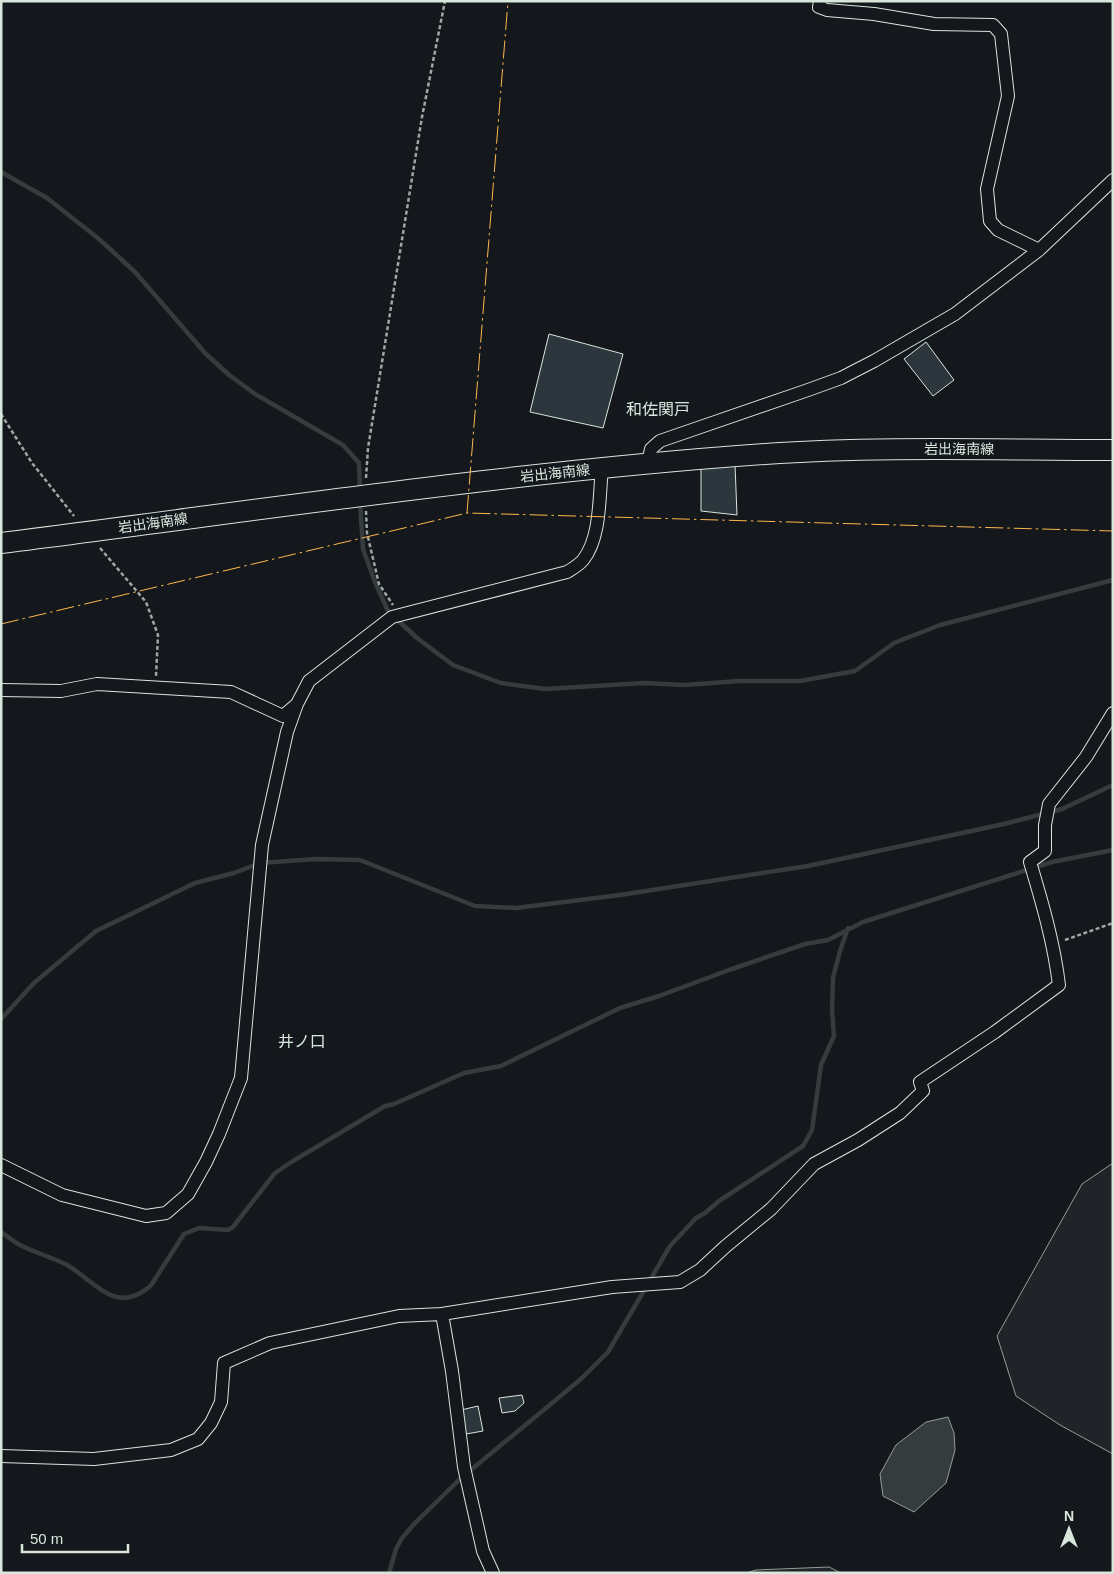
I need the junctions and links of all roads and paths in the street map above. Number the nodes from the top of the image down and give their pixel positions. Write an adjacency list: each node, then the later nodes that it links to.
1 (444, 1): 9 (path)
2 (820, 1): 4 (street)
3 (1113, 180): 4 (street)
4 (1039, 250): 7 (street)
5 (1, 414): 10 (path)
6 (1113, 450): 7 (main road, 岩出海南線)
7 (648, 463): 8 (main road, 岩出海南線)
8 (602, 468): 9 (main road, 岩出海南線); 12 (street)
9 (364, 494): 10 (main road, 岩出海南線); 12 (path)
10 (86, 532): 11 (main road, 岩出海南線); 13 (path)
11 (1, 543)
12 (399, 615): 15 (street)
13 (156, 687): 14 (street); 15 (street)
14 (1, 690)
15 (297, 704): 19 (street)
16 (1113, 713): 18 (street)
17 (1113, 923): 18 (path)
18 (1052, 945): 20 (street)
19 (1, 1165)
20 (442, 1314): 21 (street); 22 (street)
21 (1, 1456)
22 (494, 1573)

